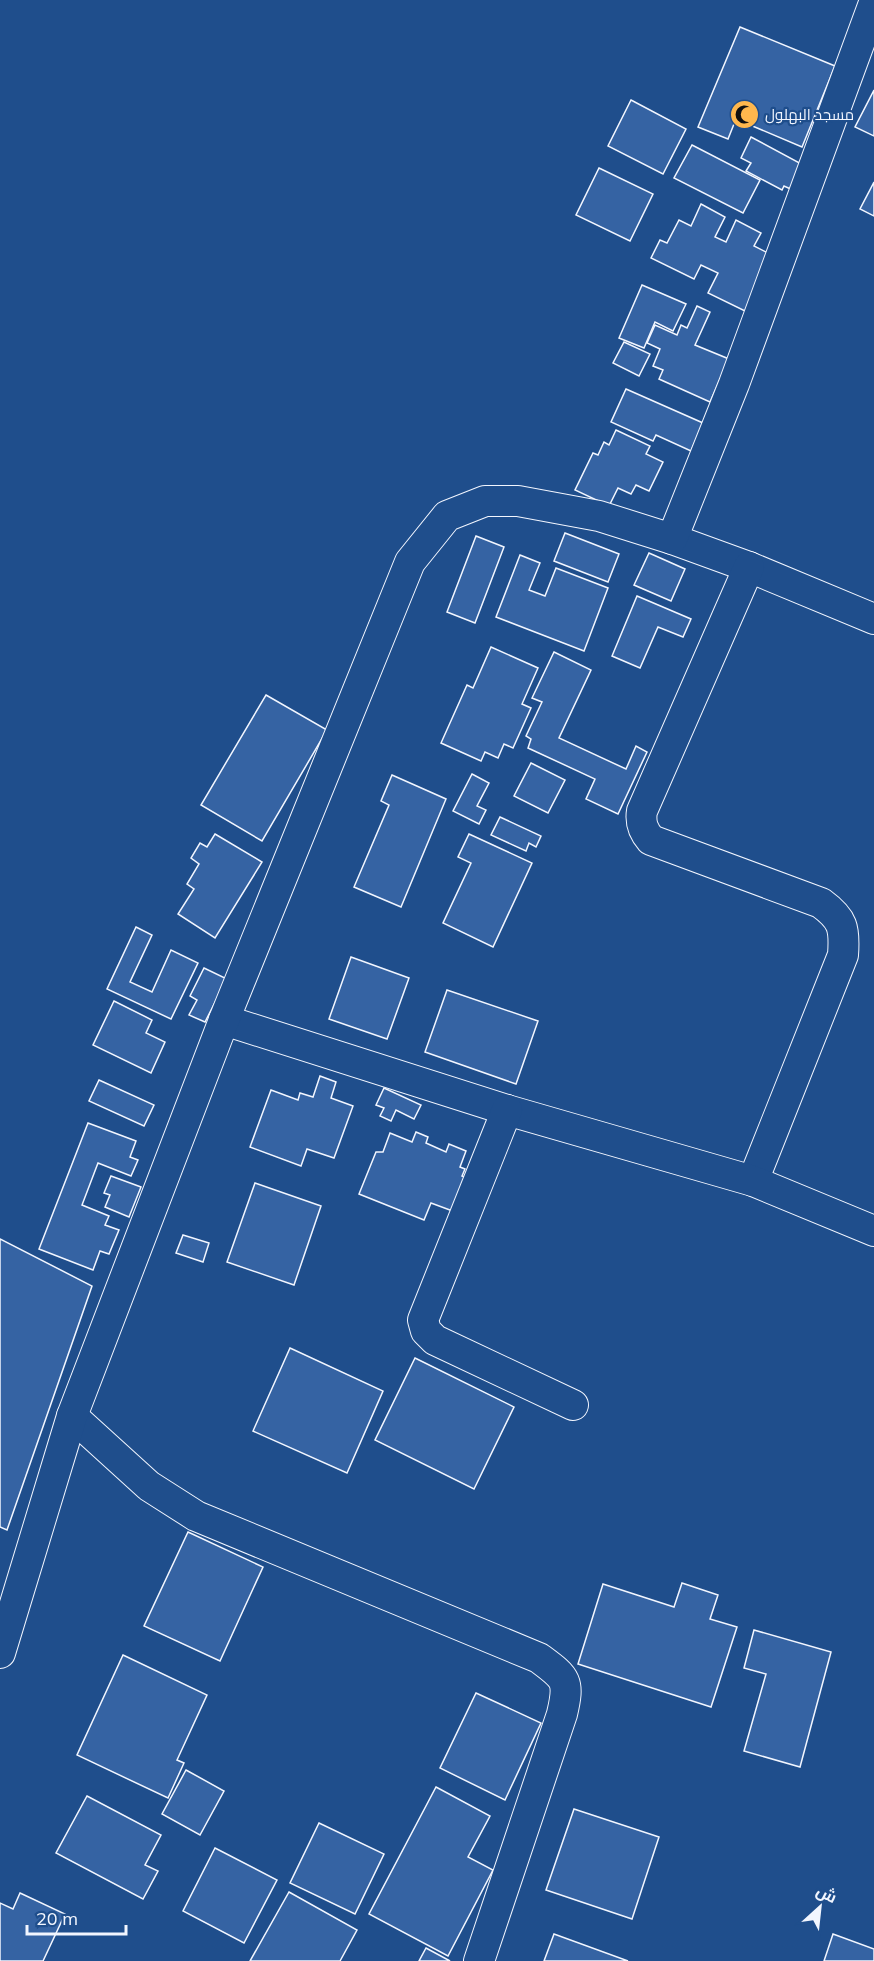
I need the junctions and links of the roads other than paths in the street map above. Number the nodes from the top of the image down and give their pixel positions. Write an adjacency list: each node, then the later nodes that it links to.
1 (874, 3): 2 (street)
2 (672, 539): 3 (street); 5 (street)
3 (749, 567): 4 (street); 7 (street)
4 (874, 619)
5 (224, 1020): 6 (street); 10 (street)
6 (507, 1110): 7 (street); 9 (street)
7 (753, 1181): 8 (street)
8 (874, 1231)
9 (573, 1405)
10 (72, 1416): 11 (street); 12 (street)
11 (0, 1653)
12 (479, 1961)

